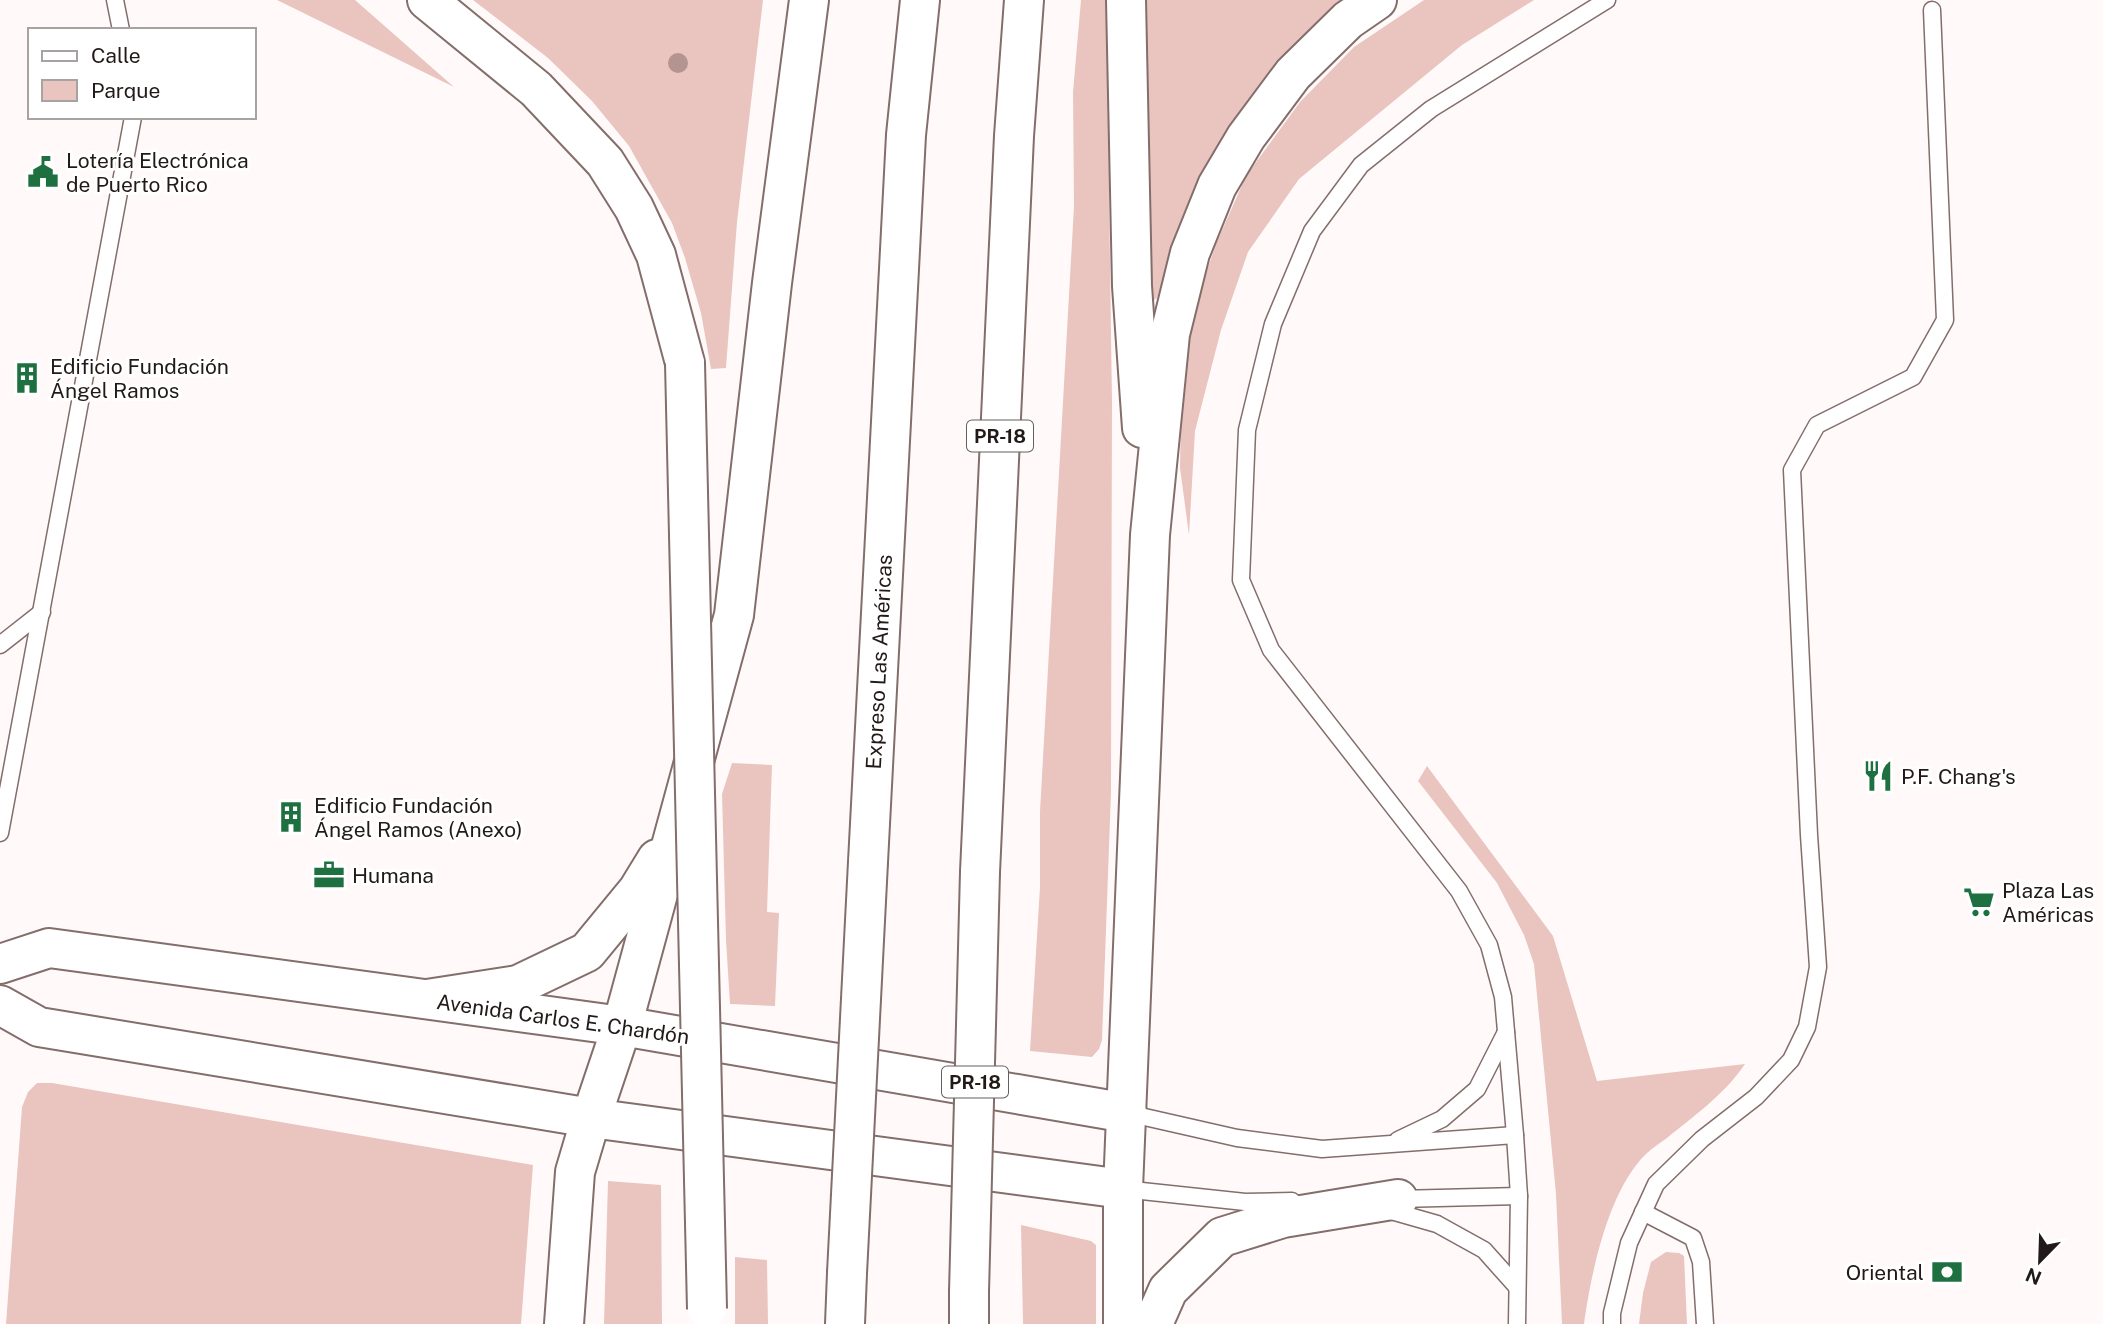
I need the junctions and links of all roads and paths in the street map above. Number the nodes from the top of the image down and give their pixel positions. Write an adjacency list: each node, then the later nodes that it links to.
1 (114, 0): 10 (lane)
2 (427, 0): 32 (main road, bridge)
3 (809, 0): 15 (main road)
4 (920, 0): 34 (main road, Expreso Las Américas, bridge)
5 (1024, 0): 31 (main road, PR-18, bridge)
6 (1126, 0): 12 (main road)
7 (1377, 0): 12 (main road)
8 (1607, 0): 21 (lane)
9 (1932, 10): 29 (lane)
10 (121, 28)
11 (133, 119): 13 (lane)
12 (1150, 535): 22 (main road)
13 (42, 612): 14 (lane); 16 (lane)
14 (0, 645)
15 (676, 827): 18 (main road); 20 (main road)
16 (0, 833)
17 (0, 964): 18 (main road, Avenida Carlos E. Chardón)
18 (427, 999): 20 (main road, Avenida Carlos E. Chardón)
19 (0, 1005): 23 (main road)
20 (622, 1026): 22 (main road, Avenida Carlos E. Chardón); 23 (main road)
21 (1506, 1032): 24 (lane); 25 (lane)
22 (1126, 1113): 25 (lane); 26 (main road)
23 (591, 1118): 26 (main road); 33 (main road)
24 (1515, 1135): 25 (lane); 27 (lane)
25 (1392, 1144)
26 (1123, 1189): 28 (lane); 35 (main road)
27 (1519, 1196): 28 (lane); 30 (lane)
28 (1369, 1201): 30 (lane); 36 (main road)
29 (1643, 1212): 38 (lane); 39 (lane)
30 (1517, 1287): 37 (lane)
31 (969, 1308)
32 (707, 1317)
33 (564, 1324)
34 (845, 1324)
35 (1123, 1324)
36 (1153, 1324)
37 (1517, 1324)
38 (1612, 1324)
39 (1705, 1324)

